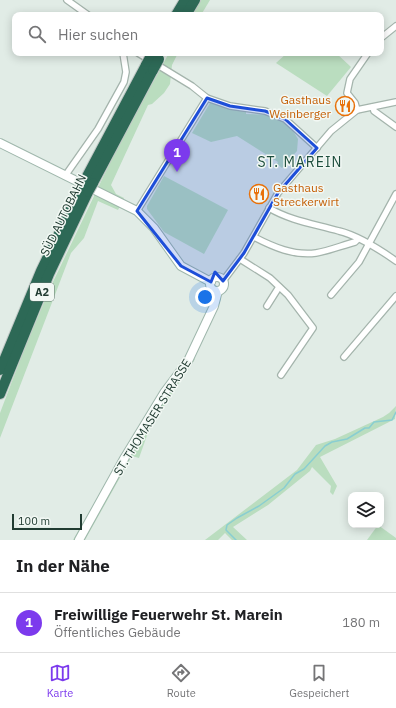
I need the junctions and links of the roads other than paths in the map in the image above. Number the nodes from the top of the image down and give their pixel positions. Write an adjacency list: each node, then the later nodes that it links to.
1 (67, 0): 4 (street)
2 (185, 0): 5 (highway)
3 (195, 0): 6 (highway)
4 (84, 12)
5 (178, 12)
6 (188, 12)
7 (396, 26): 8 (street)
8 (384, 36)
9 (123, 56): 20 (street)
10 (143, 56): 13 (street)
11 (155, 56): 21 (highway, SÜD AUTOBAHN / A2, bridge)
12 (366, 56): 16 (street)
13 (207, 98): 19 (street); 24 (street)
14 (396, 102): 15 (street)
15 (373, 107): 16 (street); 17 (street)
16 (357, 110): 19 (street)
17 (396, 127)
18 (0, 143): 20 (main road)
19 (316, 148): 23 (street)
20 (65, 176): 24 (main road)
21 (87, 186): 38 (highway, SÜD AUTOBAHN / A2); 40 (highway, SÜD AUTOBAHN / A2)
22 (396, 194): 27 (street)
23 (269, 208): 25 (street); 26 (street)
24 (138, 211): 31 (main road)
25 (254, 237): 26 (street); 28 (street)
26 (358, 239): 27 (street)
27 (368, 244): 29 (street); 34 (street)
28 (240, 259): 30 (street); 32 (street)
29 (396, 261)
30 (223, 281): 31 (main road); 33 (main road)
31 (211, 282): 33 (main road)
32 (279, 287): 36 (street); 39 (street)
33 (218, 291): 41 (main road, ST. THOMASER STRASSE)
34 (331, 295)
35 (396, 297): 37 (street)
36 (267, 306)
37 (344, 357)
38 (0, 370)
39 (282, 375)
40 (0, 394)
41 (79, 540)

